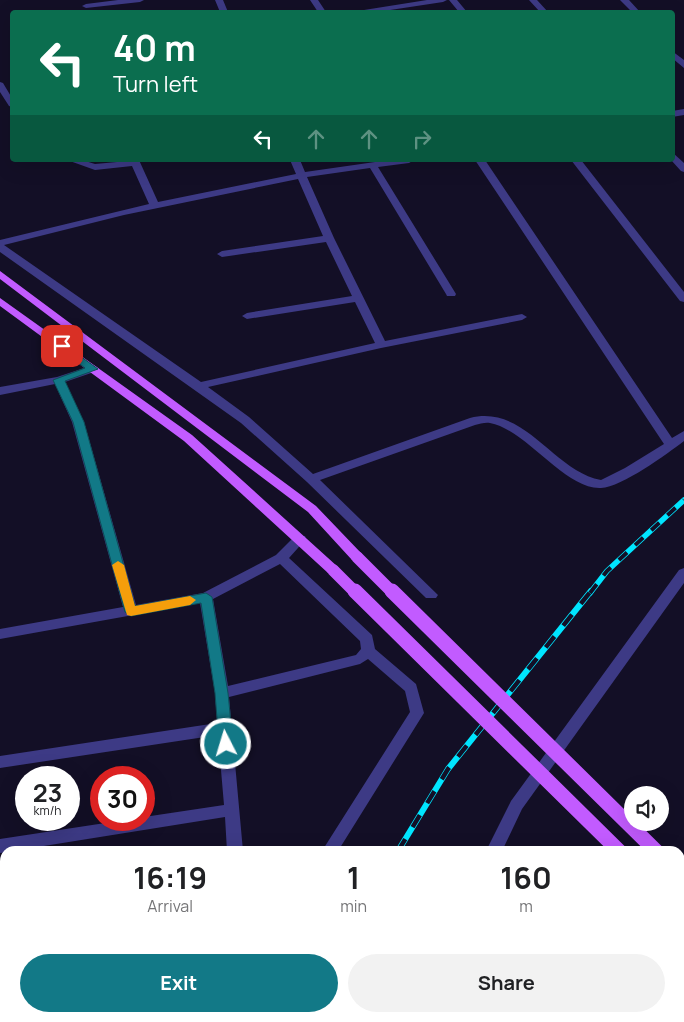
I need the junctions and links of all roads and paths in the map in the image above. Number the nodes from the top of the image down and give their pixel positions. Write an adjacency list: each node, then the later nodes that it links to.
1 (140, 0): 6 (street)
2 (443, 0): 7 (street)
3 (453, 0): 8 (street)
4 (533, 0): 9 (street)
5 (624, 0): 10 (street)
6 (85, 6)
7 (385, 10)
8 (461, 10)
9 (542, 10)
10 (634, 10)
11 (675, 55): 12 (street)
12 (684, 65)
13 (0, 85): 14 (street)
14 (10, 101)
15 (675, 158): 23 (street)
16 (78, 162): 17 (street)
17 (134, 162): 25 (street)
18 (296, 162): 24 (street)
19 (394, 162): 22 (street)
20 (481, 162): 43 (street)
21 (578, 162): 33 (street)
22 (373, 166): 24 (street); 31 (street)
23 (684, 169)
24 (303, 175): 25 (street); 26 (street)
25 (155, 206): 27 (street)
26 (329, 238): 29 (street); 32 (street)
27 (0, 243)
28 (0, 247): 40 (street)
29 (222, 254)
30 (0, 274): 62 (main road, bridge)
31 (451, 294)
32 (358, 298): 35 (street); 37 (street)
33 (684, 299)
34 (0, 301): 38 (main road)
35 (247, 316)
36 (522, 317): 37 (street)
37 (381, 345): 40 (street)
38 (93, 369): 39 (street); 45 (main road)
39 (59, 380): 41 (street); 50 (street)
40 (199, 386): 44 (street)
41 (0, 391)
42 (684, 435): 43 (street)
43 (671, 445): 44 (street)
44 (311, 479): 48 (street)
45 (300, 539): 46 (street); 61 (main road, bridge)
46 (281, 558): 49 (street); 52 (street)
47 (684, 573): 60 (street)
48 (431, 595)
49 (206, 597): 50 (street); 53 (street)
50 (131, 612): 51 (street)
51 (0, 634)
52 (368, 652): 53 (street); 59 (street)
53 (222, 693): 54 (street)
54 (224, 728): 55 (street); 56 (street)
55 (0, 762)
56 (232, 810): 57 (street); 58 (street)
57 (0, 846)
58 (235, 846)
59 (333, 846)
60 (496, 846)
61 (614, 846)
62 (651, 846)

